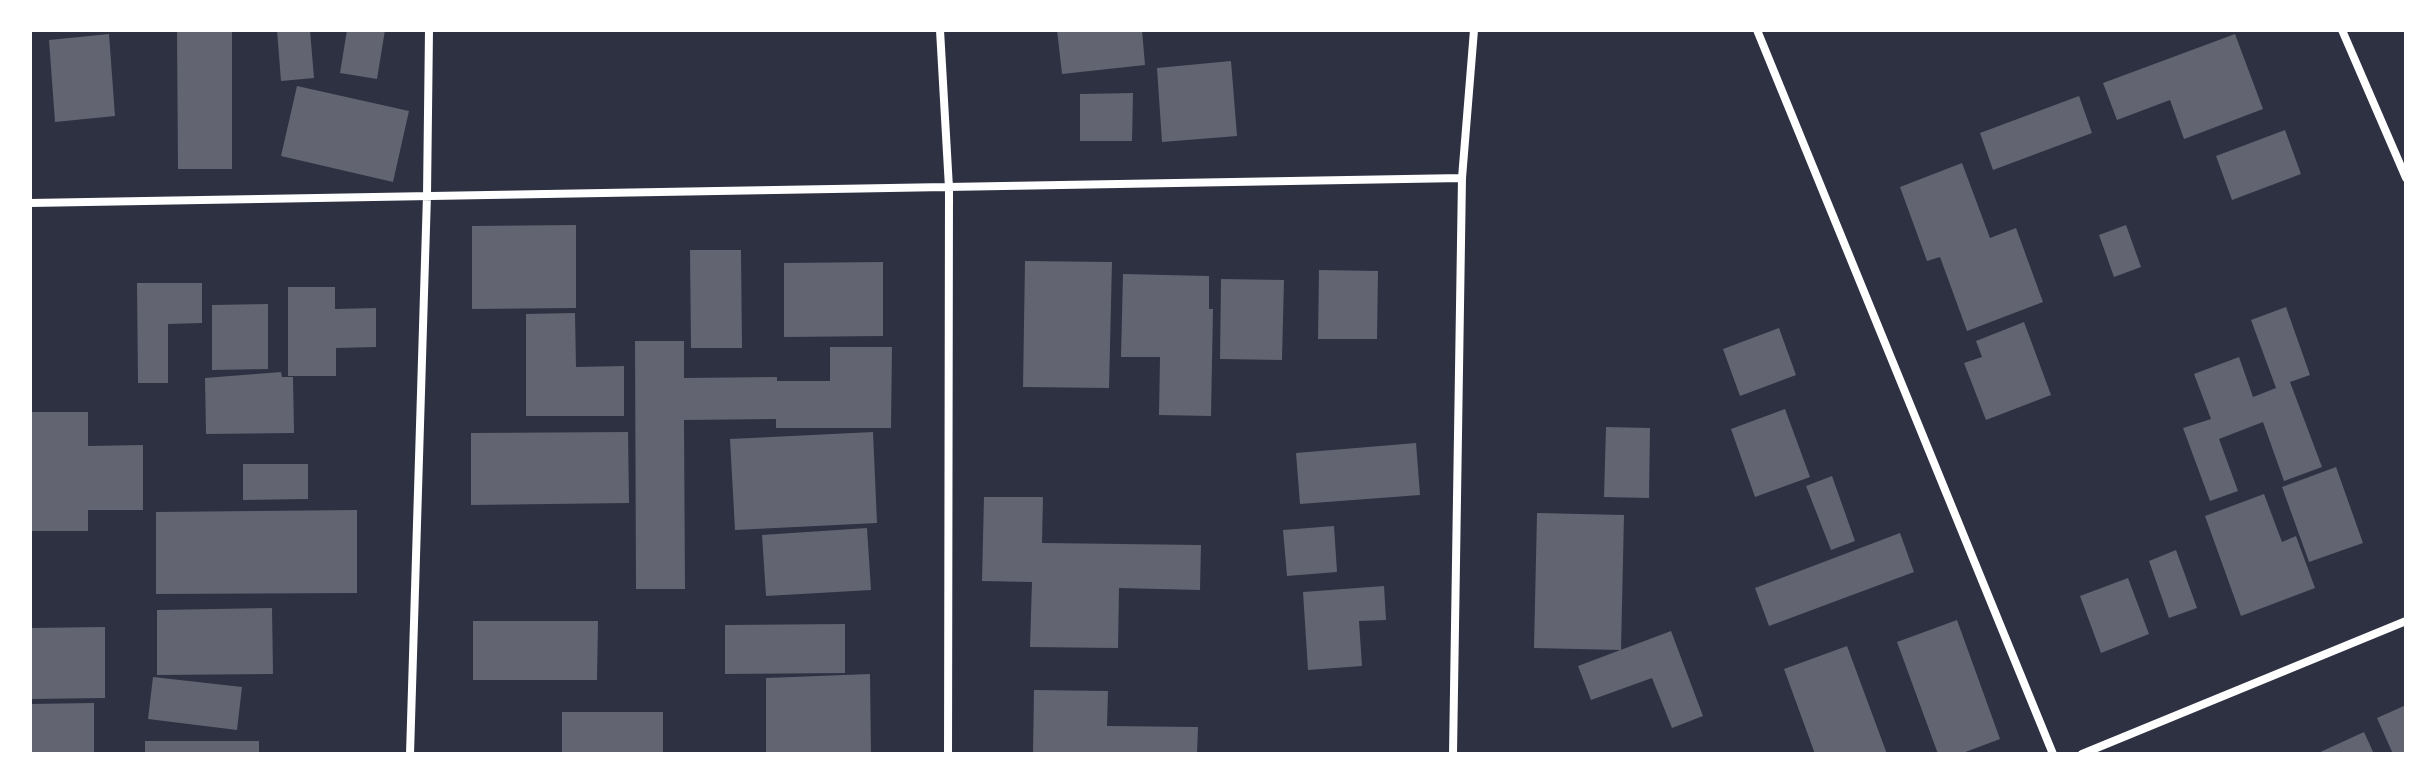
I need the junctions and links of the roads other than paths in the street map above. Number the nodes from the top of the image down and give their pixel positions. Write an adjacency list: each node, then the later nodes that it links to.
1 (429, 30): 9 (street)
2 (940, 30): 8 (street)
3 (1474, 30): 6 (street)
4 (1757, 30): 15 (street)
5 (2342, 30): 7 (street)
6 (1462, 178): 8 (street); 14 (street)
7 (2406, 178)
8 (949, 188): 9 (street); 13 (street)
9 (427, 195): 10 (street); 12 (street)
10 (30, 203)
11 (2406, 621): 16 (street)
12 (410, 754)
13 (948, 754)
14 (1453, 754)
15 (2053, 754)
16 (2082, 754)

